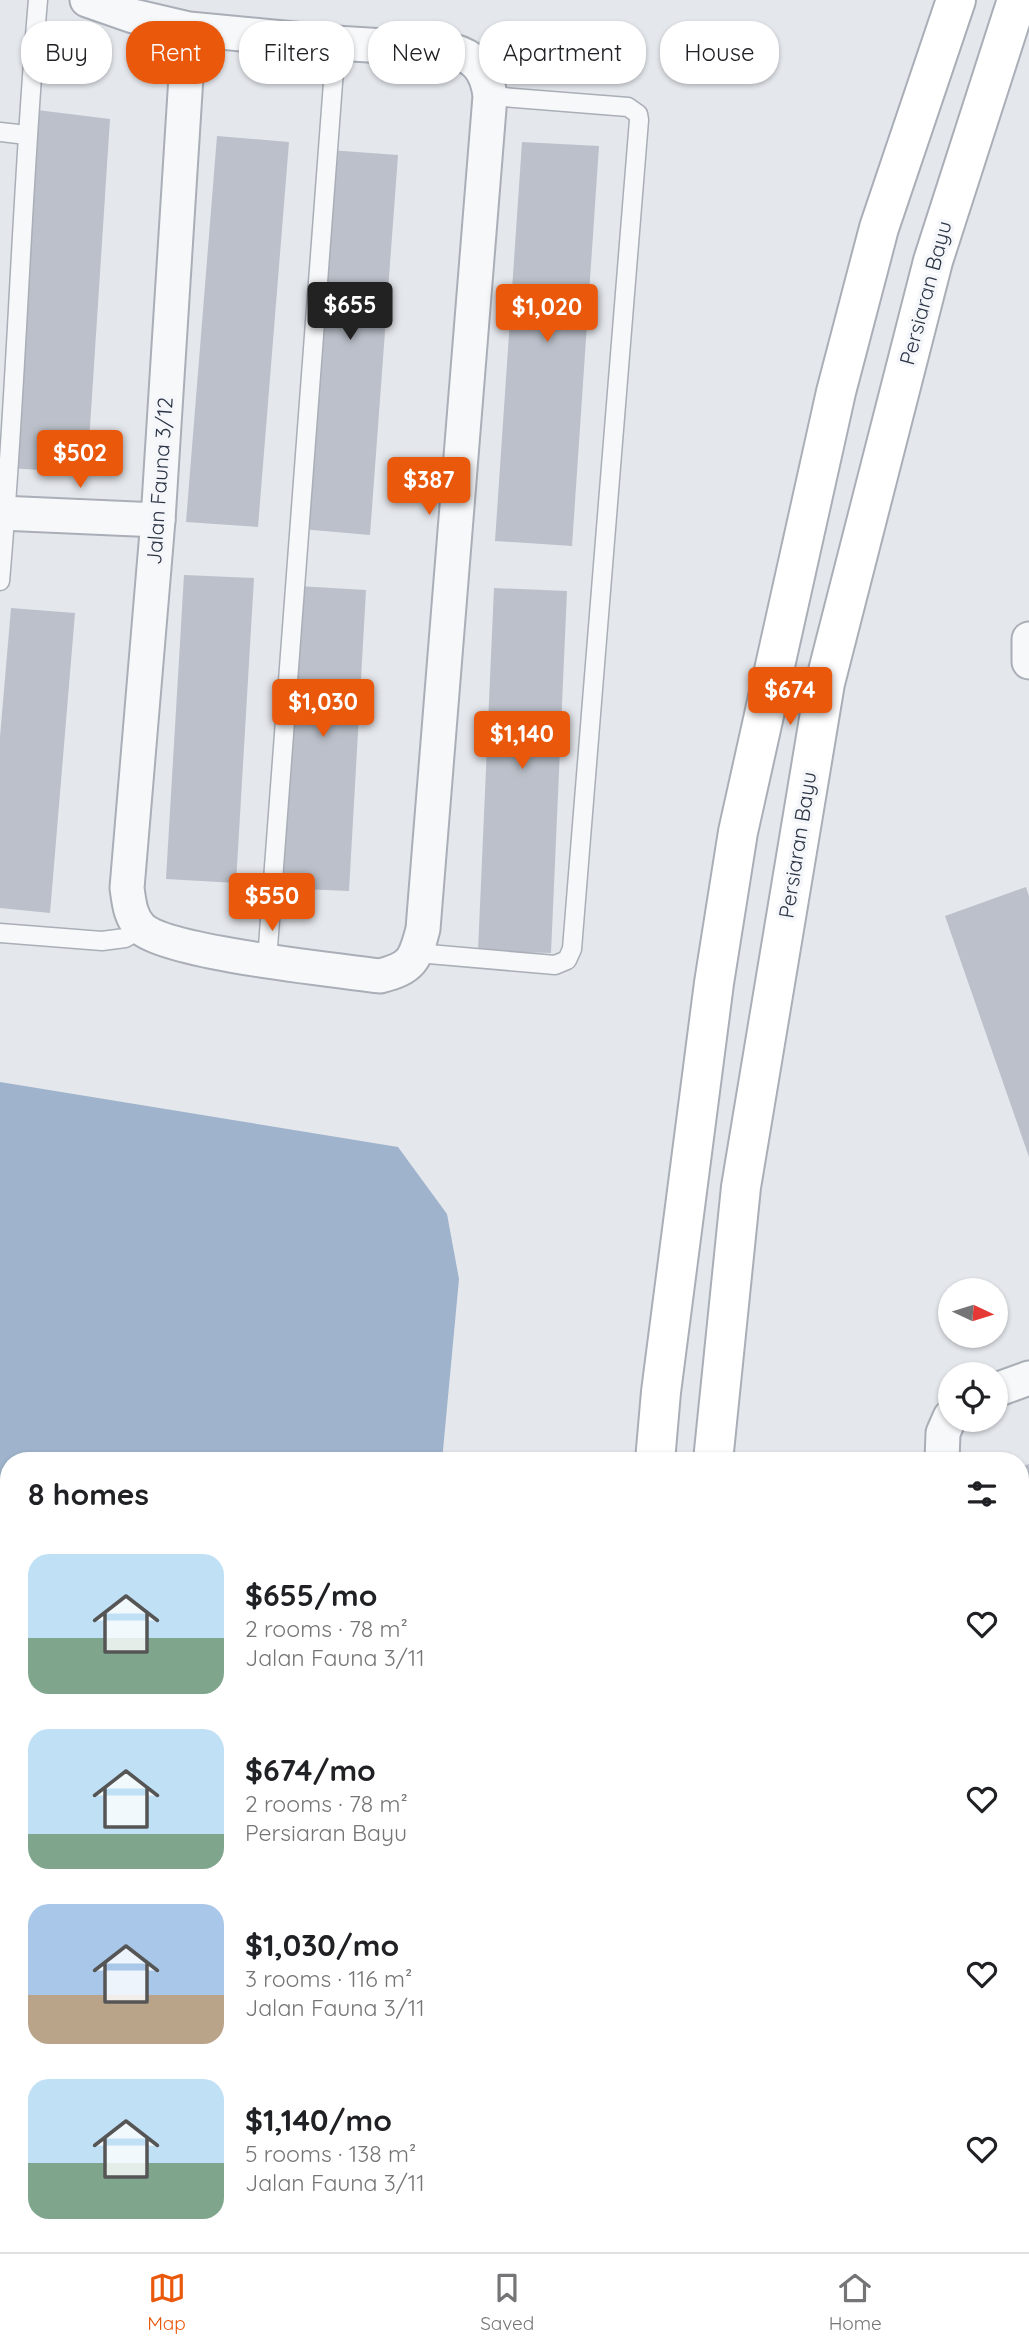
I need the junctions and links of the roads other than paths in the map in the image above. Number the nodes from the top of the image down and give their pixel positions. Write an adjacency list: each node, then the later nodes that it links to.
1 (38, 0): 13 (lane)
2 (88, 0): 5 (street)
3 (956, 0): 26 (main road)
4 (1017, 0): 27 (main road, Persiaran Bayu)
5 (155, 21)
6 (354, 44): 7 (street)
7 (479, 70)
8 (186, 84): 15 (street, Jalan Fauna 3/12)
9 (333, 84): 21 (lane)
10 (486, 84): 22 (street)
11 (497, 84): 22 (lane)
12 (0, 132): 13 (lane)
13 (27, 135): 14 (lane)
14 (3, 514): 15 (street); 16 (lane)
15 (159, 520): 19 (street, Jalan Fauna 3/12)
16 (0, 581)
17 (1029, 639): 18 (street)
18 (1029, 663)
19 (141, 928): 20 (lane); 21 (street)
20 (0, 933)
21 (267, 960): 22 (street)
22 (408, 962)
23 (1029, 1378): 24 (street)
24 (1008, 1386)
25 (943, 1432): 28 (street)
26 (655, 1452)
27 (714, 1452)
28 (941, 1452)

